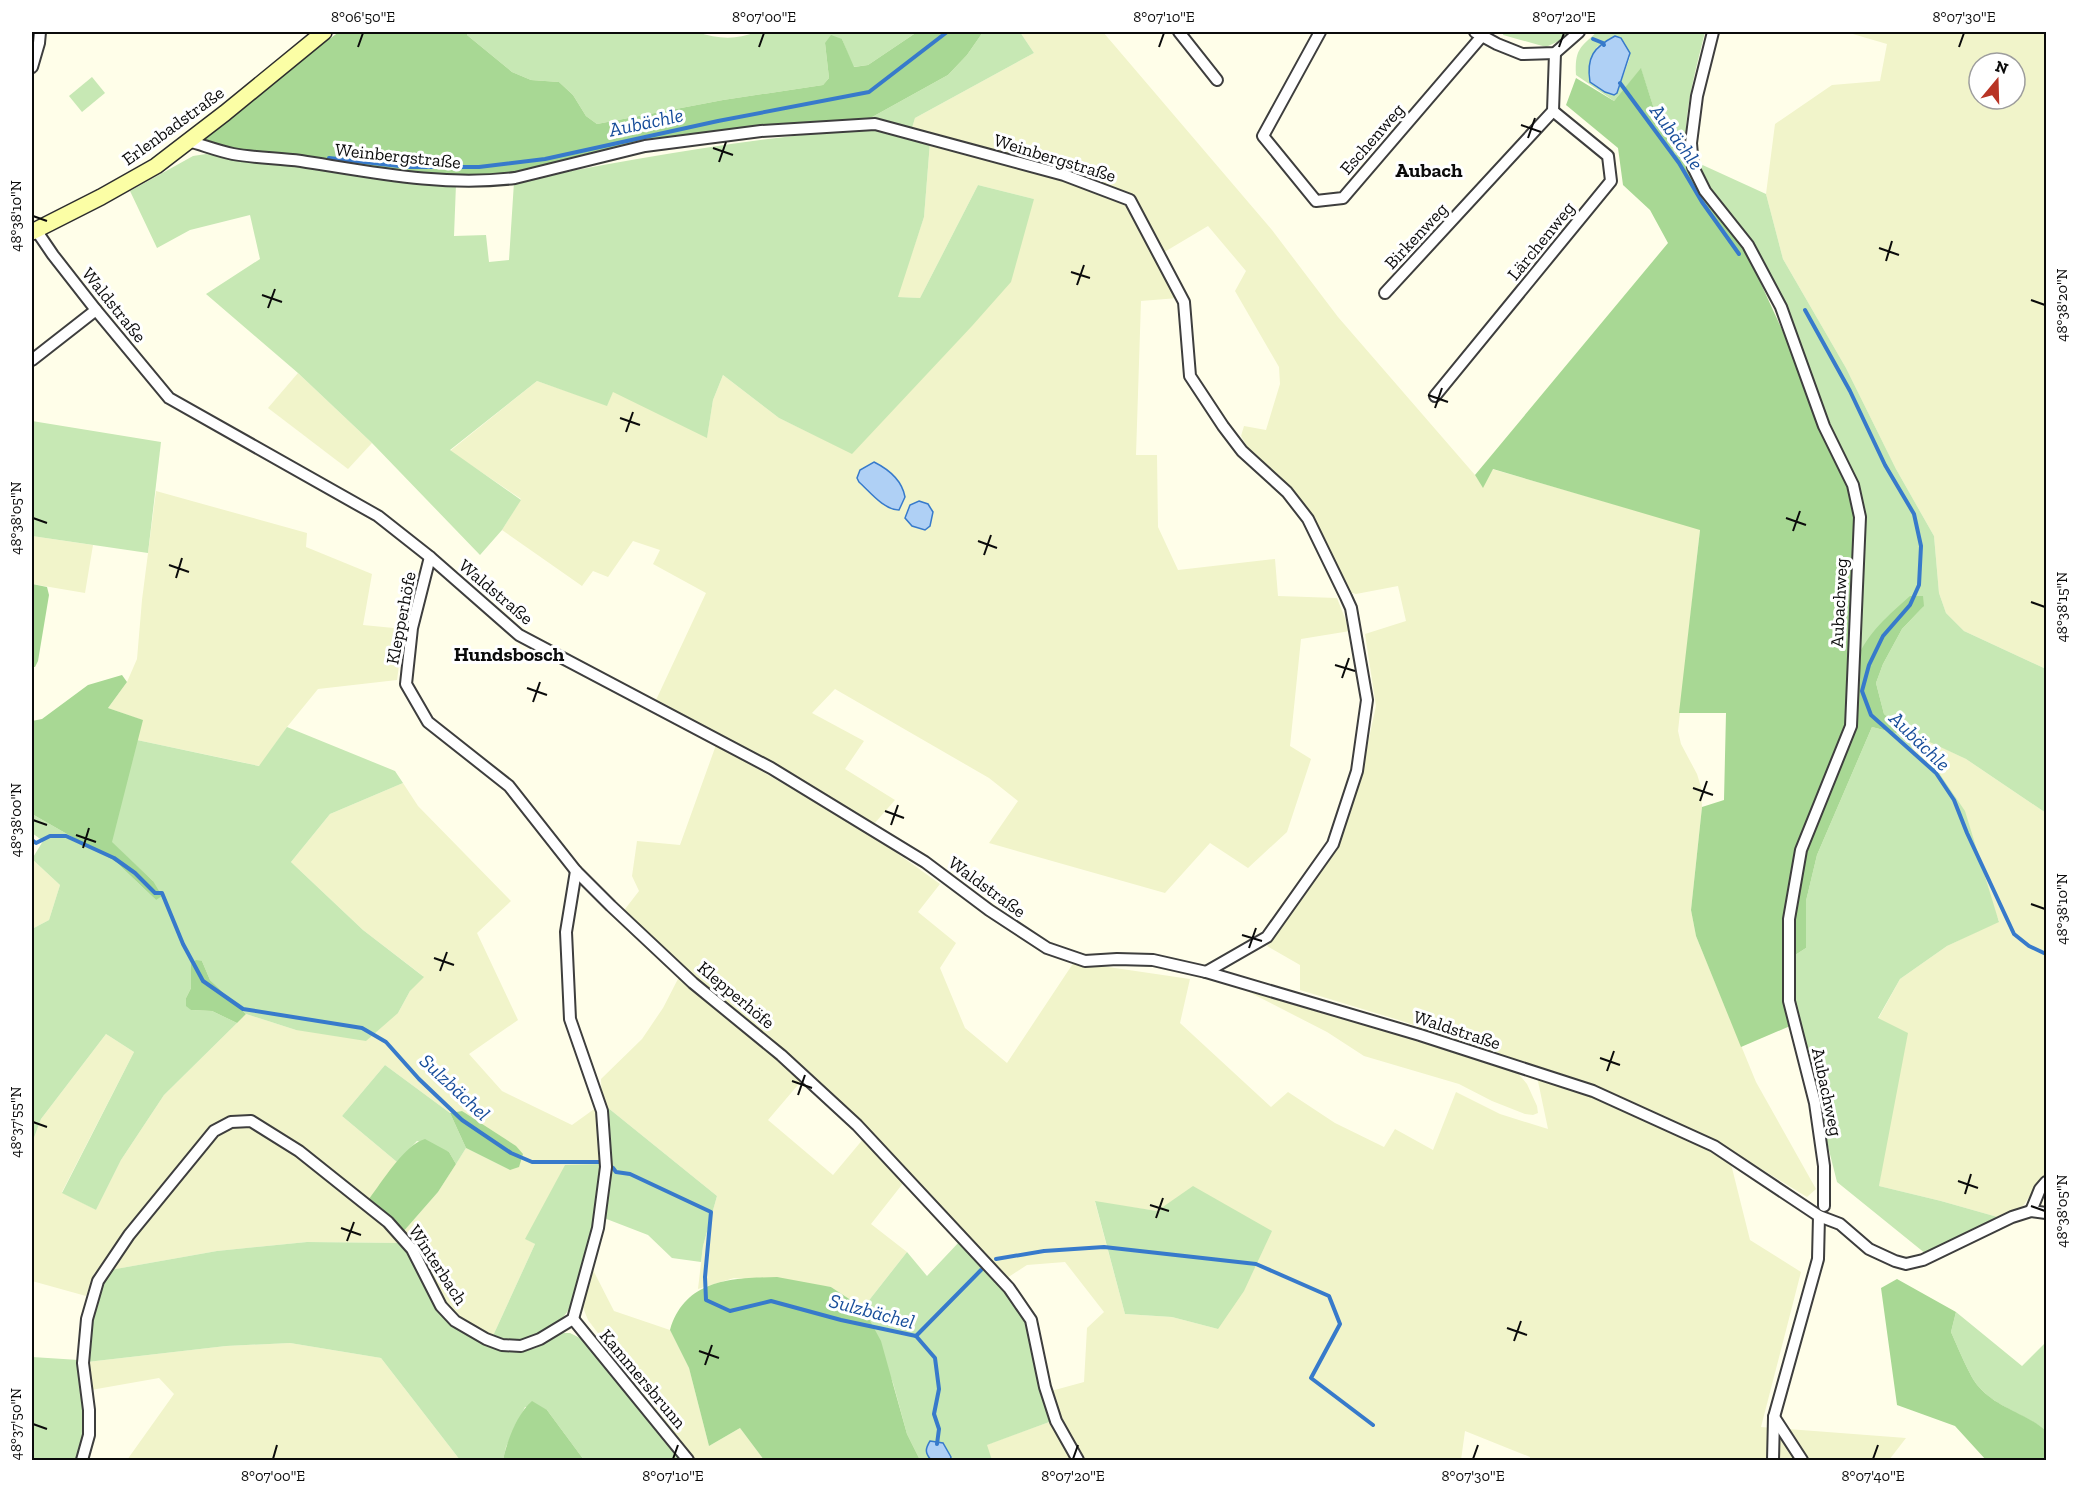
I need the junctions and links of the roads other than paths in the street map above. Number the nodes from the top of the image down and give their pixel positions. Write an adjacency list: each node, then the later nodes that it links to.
1 (40, 32): 9 (street)
2 (324, 32): 12 (main road, Erlenbadstraße)
3 (1179, 32): 10 (street)
4 (1320, 32): 7 (street, Eschenweg)
5 (1579, 32): 8 (street)
6 (1713, 32): 22 (street, Aubachweg)
7 (1479, 34): 8 (street)
8 (1556, 54): 11 (street)
9 (32, 67)
10 (1217, 80)
11 (1553, 111): 14 (street, Birkenweg); 17 (street, Lärchenweg)
12 (188, 141): 13 (main road, Erlenbadstraße); 20 (street, Weinbergstraße)
13 (36, 233): 15 (street, Waldstraße)
14 (1385, 293)
15 (96, 310): 16 (street); 18 (street, Waldstraße)
16 (32, 360)
17 (1435, 396)
18 (430, 557): 19 (street, Klepperhöfe); 20 (street, Waldstraße)
19 (576, 871): 25 (street); 29 (street, Klepperhöfe)
20 (1206, 972): 22 (street, Waldstraße)
21 (2046, 1182): 23 (street)
22 (1822, 1211): 23 (street, Waldstraße); 26 (street)
23 (2031, 1211): 24 (street)
24 (2046, 1213)
25 (573, 1319): 27 (street, Winterbach); 28 (street, Kammersbrunn)
26 (1774, 1417): 30 (street); 31 (street)
27 (82, 1461)
28 (688, 1461)
29 (1078, 1461)
30 (1773, 1461)
31 (1802, 1461)

